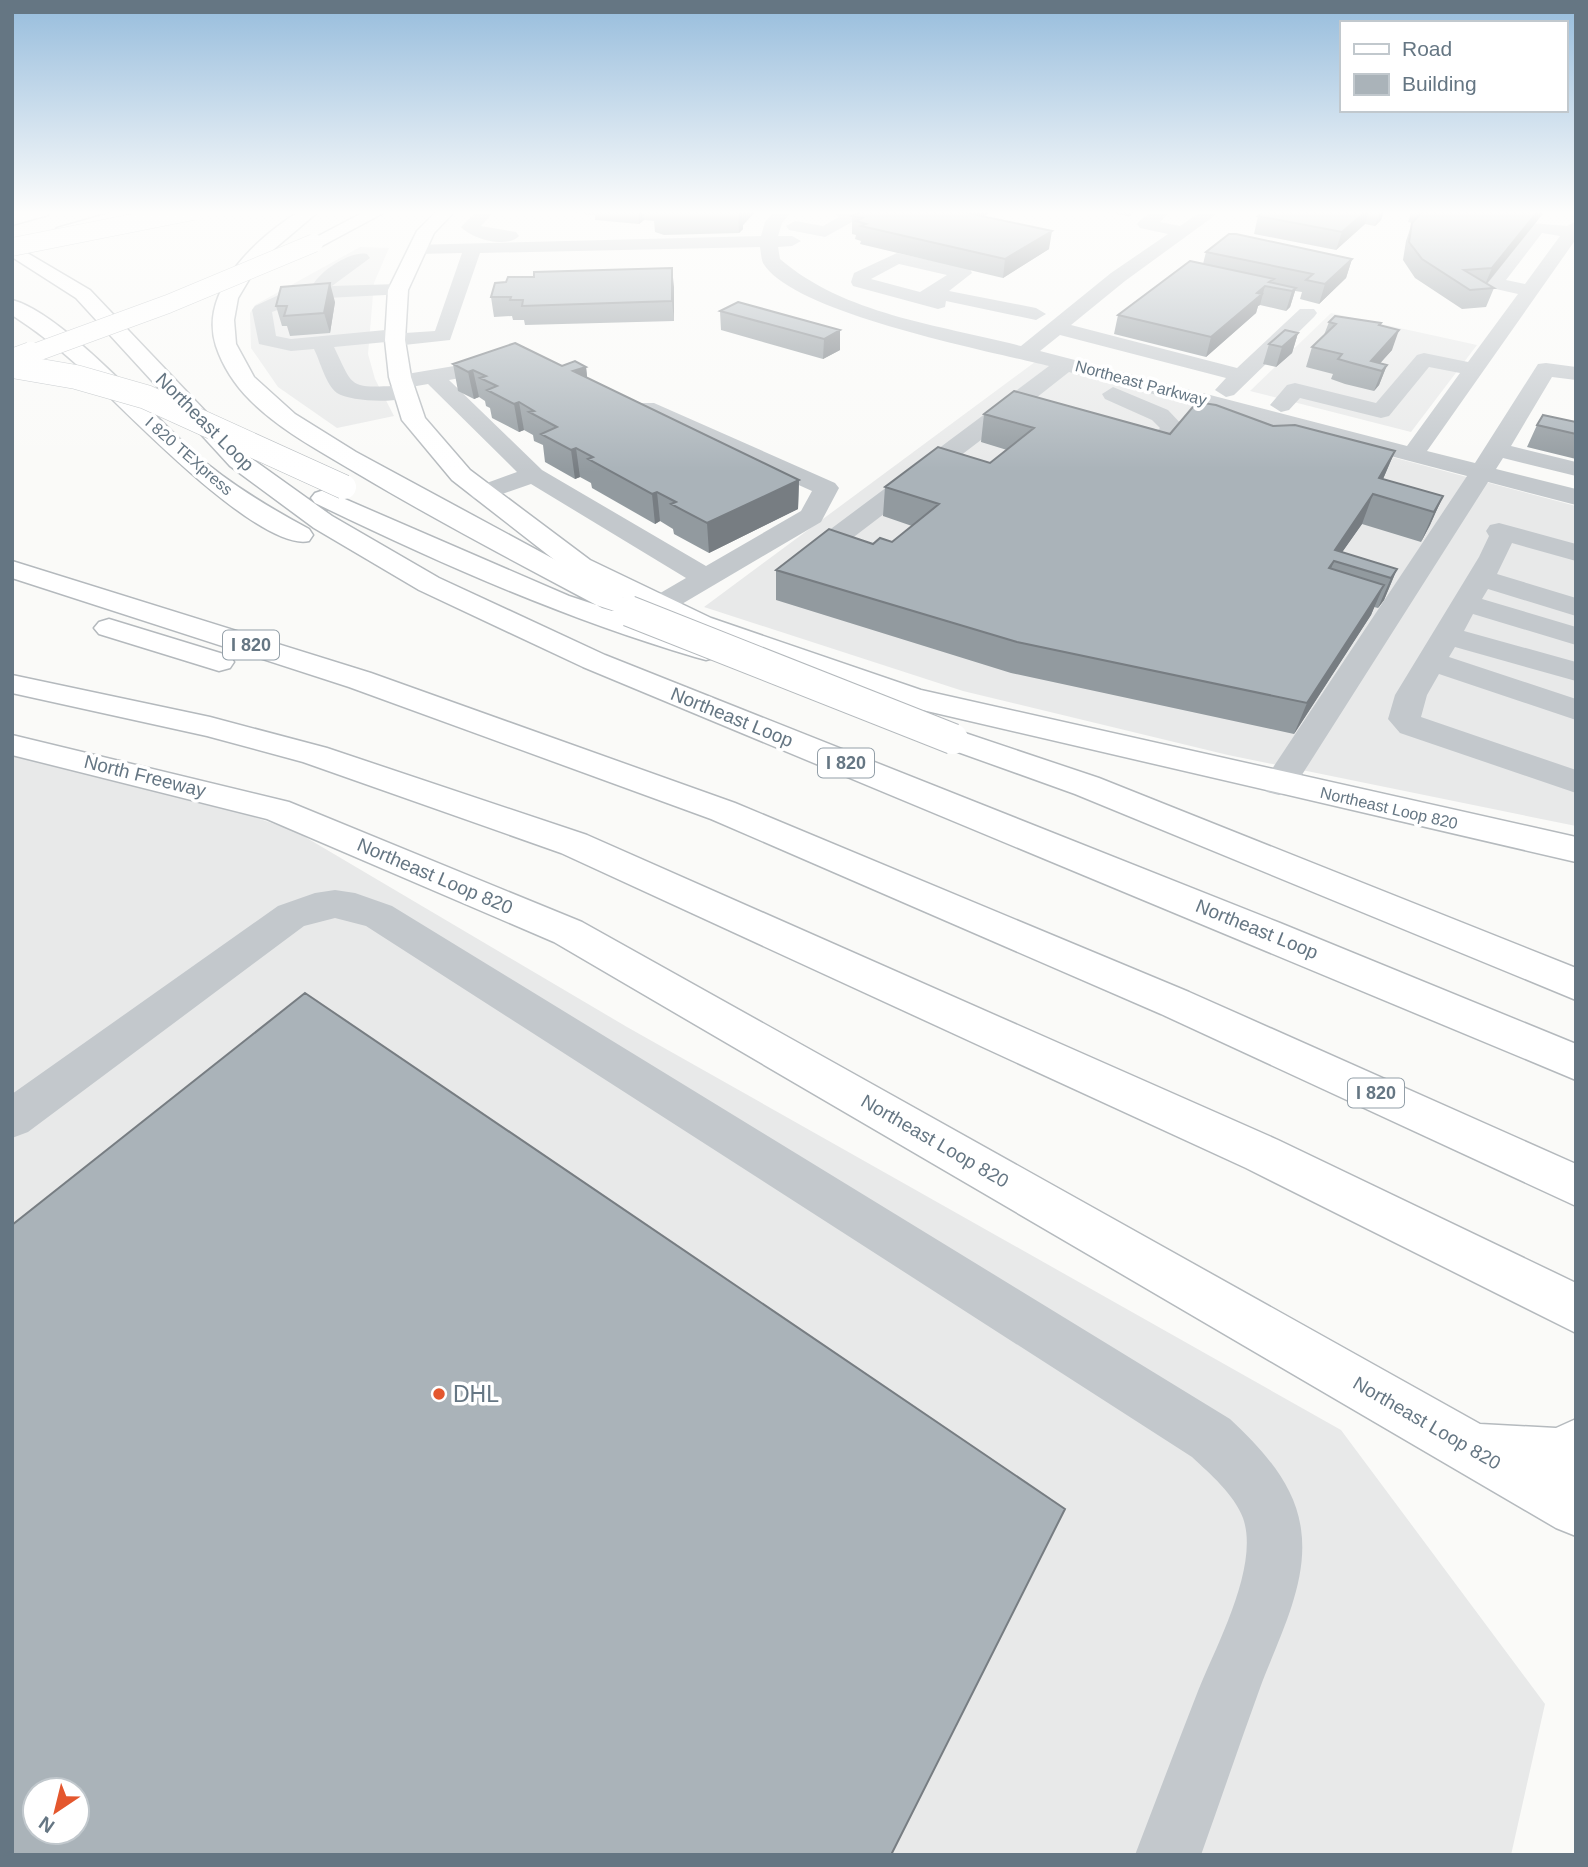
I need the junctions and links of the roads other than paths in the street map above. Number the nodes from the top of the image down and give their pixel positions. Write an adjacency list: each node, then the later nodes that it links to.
1 (87, 298): 35 (main road, Northeast Loop / I 820)
2 (182, 298): 24 (main road, bridge)
3 (228, 298): 54 (main road)
4 (291, 298): 21 (street)
5 (346, 298): 21 (street)
6 (397, 298): 20 (main road)
7 (456, 298): 20 (street)
8 (824, 298): 22 (street, Northeast Parkway)
9 (872, 298): 15 (street, Northeast Parkway)
10 (920, 298): 15 (street)
11 (937, 298): 15 (street)
12 (941, 298): 15 (street)
13 (1093, 298): 19 (street)
14 (1524, 298): 26 (street)
15 (933, 302): 18 (street); 22 (street, Northeast Parkway)
16 (12, 306): 50 (main road, I 820 TEXpress)
17 (1307, 313): 31 (street)
18 (1030, 317)
19 (1057, 328): 22 (street); 31 (street)
20 (395, 337): 21 (street); 30 (main road)
21 (332, 341): 30 (street)
22 (1032, 348): 25 (street, Northeast Parkway); 31 (street, Northeast Parkway)
23 (534, 363): 28 (street)
24 (12, 364): 54 (main road, bridge)
25 (1065, 364): 29 (street, Northeast Parkway); 33 (street)
26 (1473, 370): 34 (street); 36 (street)
27 (1576, 374): 40 (street)
28 (433, 376): 30 (street); 38 (street)
29 (1112, 376): 33 (street); 36 (street, Northeast Parkway)
30 (402, 383): 41 (main road, Northeast Loop 820)
31 (1233, 383): 34 (street, Northeast Parkway)
32 (622, 397): 48 (street)
33 (1019, 400): 44 (street)
34 (1281, 405): 36 (street, Northeast Parkway)
35 (210, 433): 50 (main road, Northeast Loop / I 820); 60 (main road)
36 (1418, 448): 40 (street, Northeast Parkway)
37 (1576, 469): 40 (street)
38 (533, 475): 41 (street); 48 (street)
39 (1576, 480): 40 (street, Northeast Parkway)
40 (1475, 481): 42 (street, Northeast Parkway); 43 (street); 46 (street); 65 (street)
41 (482, 493): 52 (main road, Northeast Loop 820)
42 (1576, 497)
43 (1576, 522)
44 (829, 542)
45 (1576, 553): 46 (street)
46 (1488, 562): 49 (street); 53 (street); 55 (street); 56 (street)
47 (12, 569): 63 (main road, I 820)
48 (706, 578): 52 (street)
49 (1576, 581)
50 (429, 584): 70 (main road, Northeast Loop / I 820)
51 (12, 596): 63 (main road)
52 (660, 605): 60 (main road, Northeast Loop 820)
53 (1576, 607)
54 (629, 611): 69 (main road, bridge)
55 (1576, 636)
56 (1439, 648): 58 (street); 61 (street); 64 (street)
57 (12, 662): 67 (main road)
58 (1576, 673)
59 (12, 684): 67 (main road)
60 (912, 698): 65 (main road, Northeast Loop 820)
61 (1576, 710)
62 (12, 745): 66 (main road, North Freeway)
63 (623, 772): 72 (main road, I 820)
64 (1576, 782)
65 (1279, 784): 68 (main road, Northeast Loop 820)
66 (277, 810): 75 (main road, Northeast Loop 820)
67 (574, 844): 73 (main road)
68 (1576, 850)
69 (1576, 985)
70 (1576, 1063)
71 (12, 1119): 77 (street)
72 (1576, 1186)
73 (1576, 1308)
74 (1576, 1446): 75 (main road)
75 (1472, 1448): 76 (main road, Northeast Loop 820)
76 (1576, 1508)
77 (1168, 1855)

